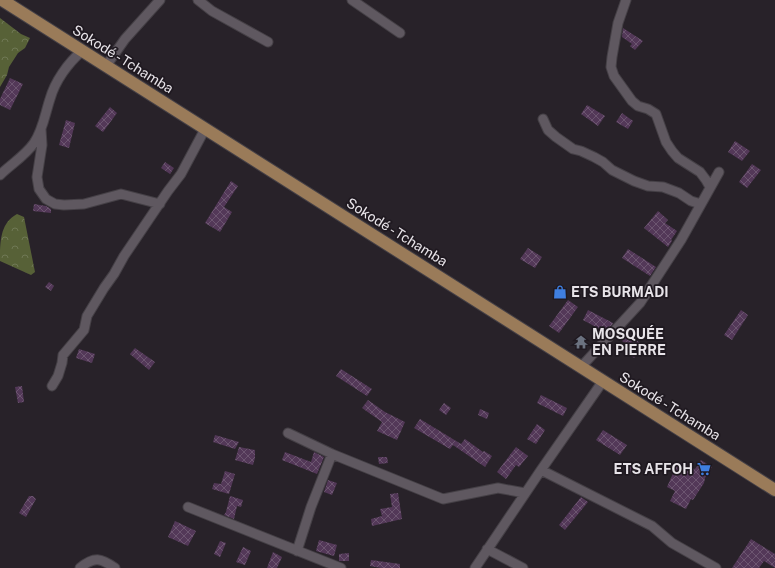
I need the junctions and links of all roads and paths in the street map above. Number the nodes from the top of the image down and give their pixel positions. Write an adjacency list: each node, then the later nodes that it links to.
1 (2, 0): 8 (main road, Sokodé - Tchamba)
2 (160, 0): 9 (street)
3 (198, 0): 7 (street)
4 (352, 0): 6 (street)
5 (626, 0): 15 (street)
6 (400, 34)
7 (268, 42)
8 (82, 50): 9 (main road, Sokodé - Tchamba); 11 (street)
9 (106, 66): 12 (main road, Sokodé - Tchamba)
10 (543, 119): 17 (street)
11 (41, 129): 14 (street); 16 (street)
12 (205, 129): 16 (street); 18 (main road, Sokodé - Tchamba)
13 (718, 172): 15 (street)
14 (0, 175)
15 (710, 187): 17 (street)
16 (160, 204): 20 (street)
17 (701, 204): 18 (street)
18 (581, 367): 19 (main road, Sokodé - Tchamba)
19 (603, 381): 23 (street); 24 (main road, Sokodé - Tchamba)
20 (52, 386)
21 (288, 433): 22 (street)
22 (332, 454): 25 (street); 28 (street)
23 (541, 470): 25 (street); 34 (street)
24 (775, 490)
25 (526, 493): 27 (street)
26 (188, 508): 28 (street)
27 (487, 549): 32 (street); 33 (street)
28 (297, 551): 31 (street)
29 (80, 568): 30 (street)
30 (115, 568)
31 (341, 568)
32 (475, 568)
33 (523, 568)
34 (716, 568)

